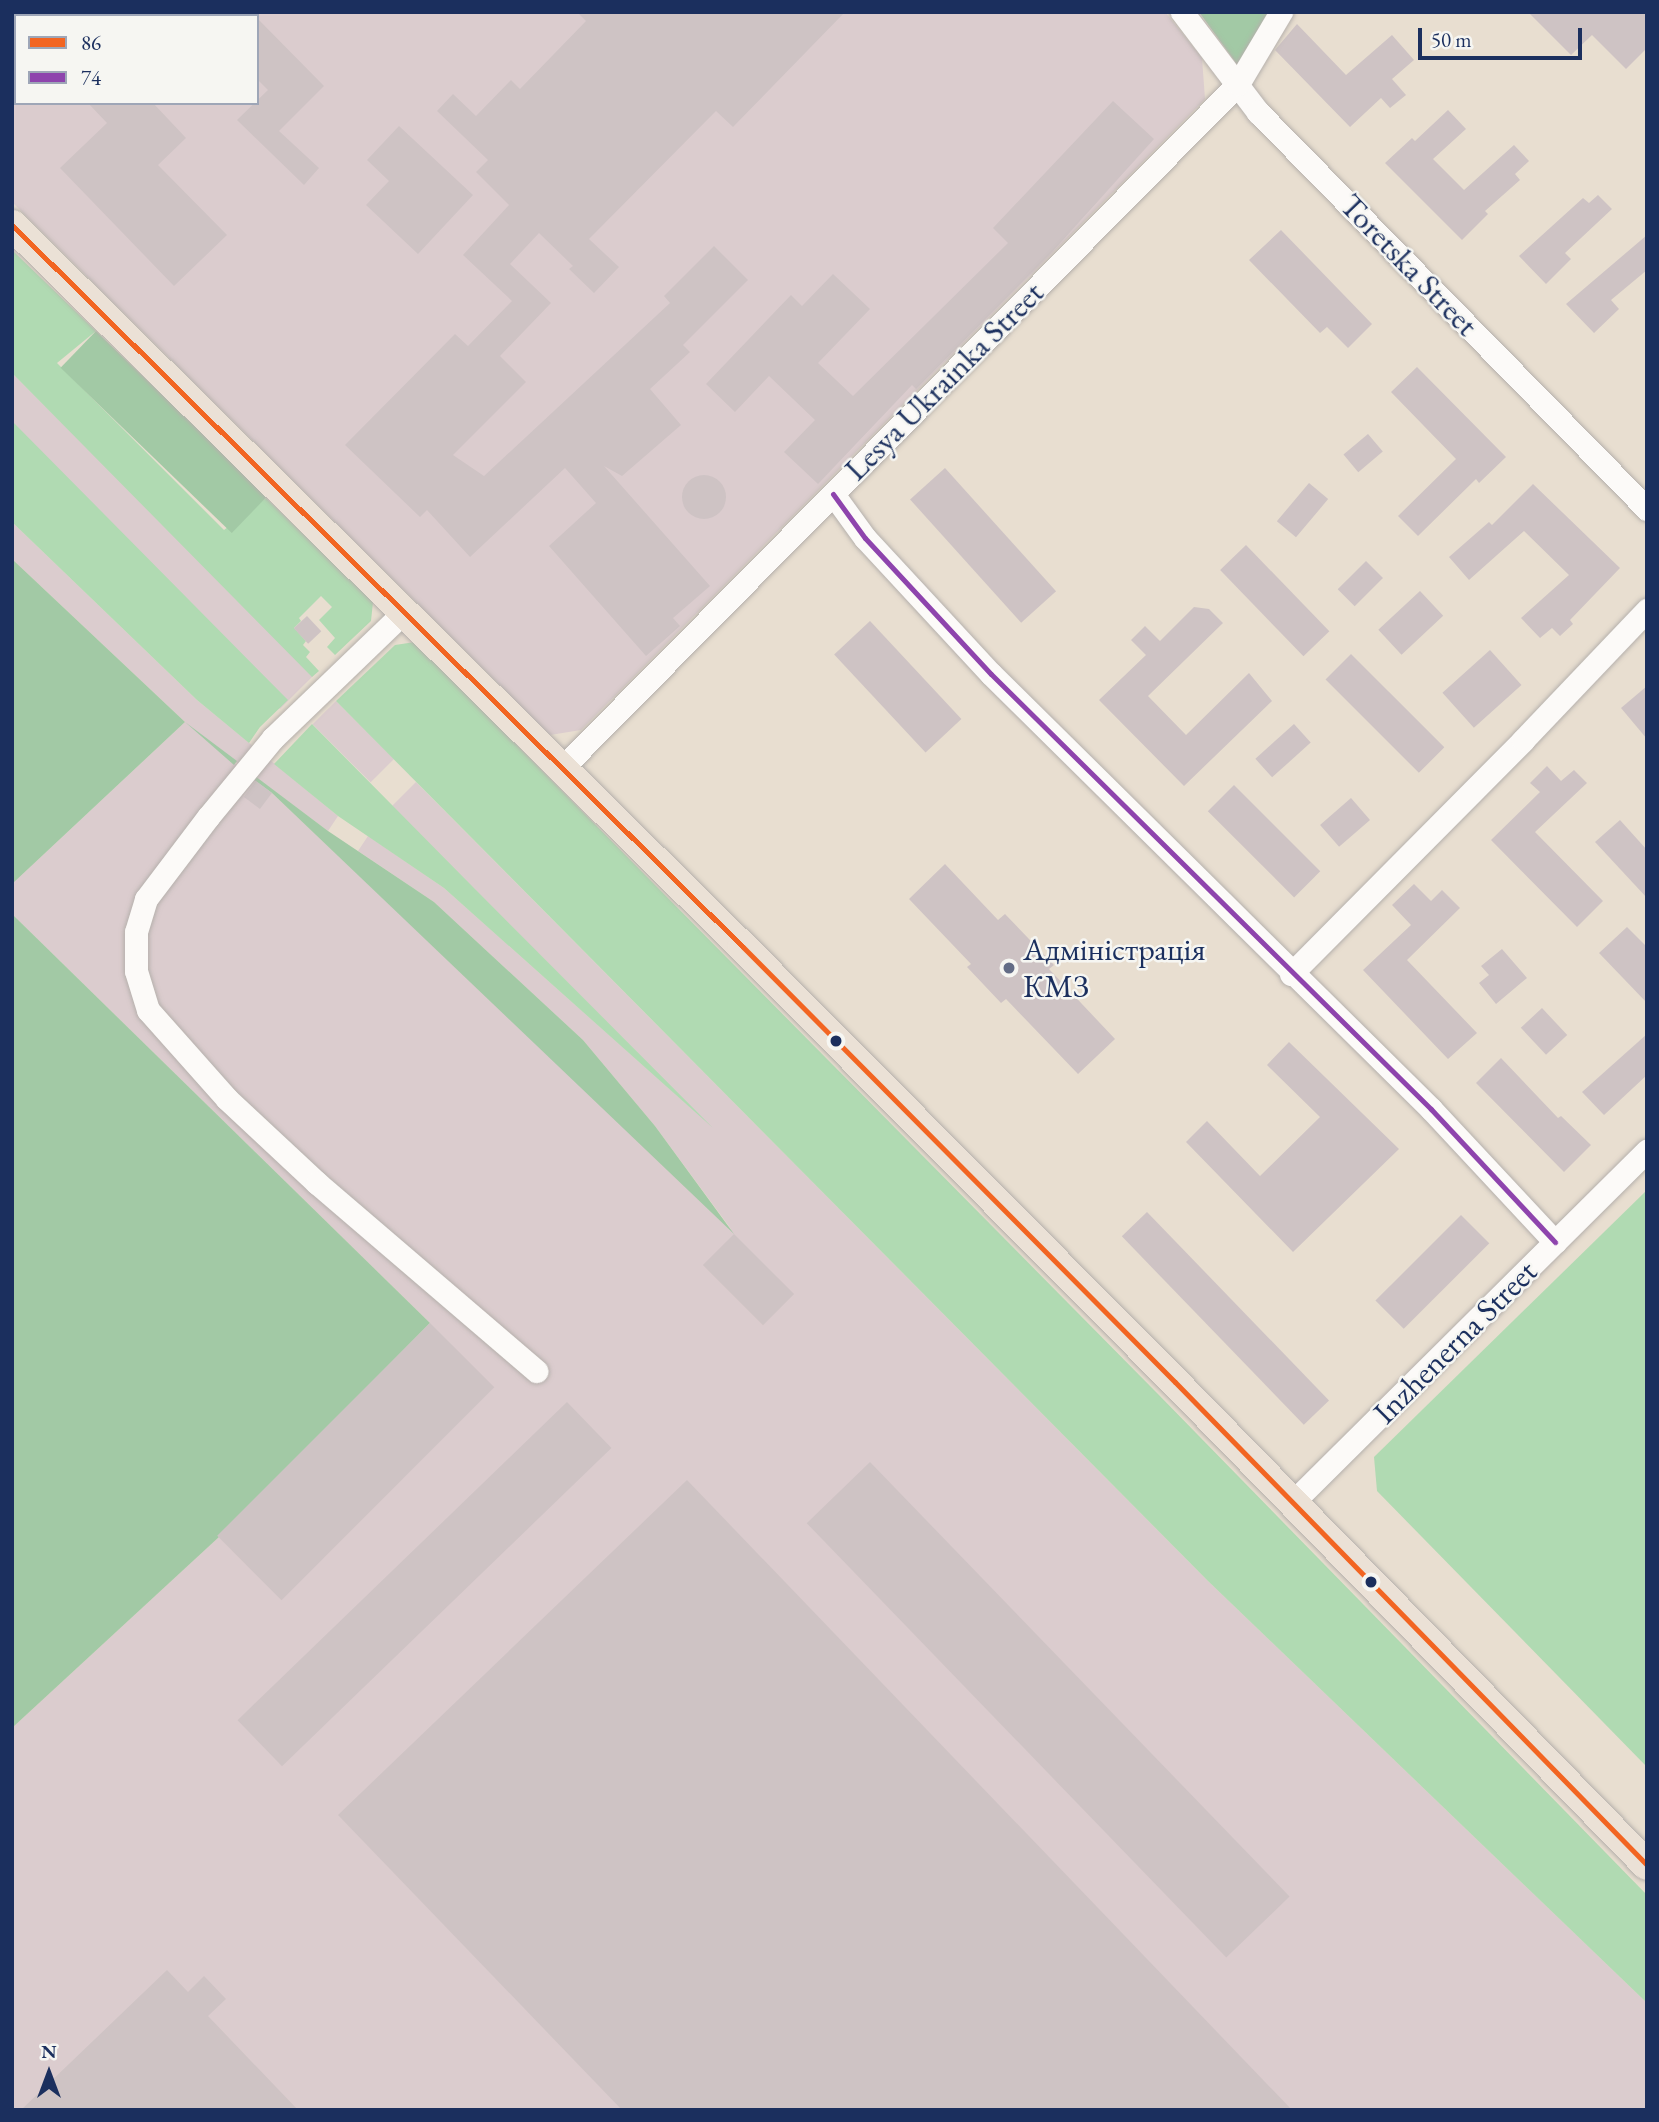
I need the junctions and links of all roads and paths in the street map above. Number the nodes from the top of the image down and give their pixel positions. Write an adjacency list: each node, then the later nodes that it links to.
1 (1182, 12): 3 (street, Toretska Street)
2 (1281, 12): 3 (street, Lesya Ukrainka Street)
3 (1238, 84): 5 (street, Lesya Ukrainka Street); 6 (street, Toretska Street)
4 (12, 225): 8 (main road)
5 (833, 494): 9 (street, Lesya Ukrainka Street); 10 (street)
6 (1647, 509)
7 (1647, 610): 10 (street)
8 (405, 611): 9 (main road); 13 (street)
9 (562, 768): 14 (main road)
10 (1292, 974): 12 (street)
11 (1647, 1151): 12 (street, Inzhenerna Street)
12 (1555, 1242): 14 (street, Inzhenerna Street)
13 (536, 1371)
14 (1293, 1503): 15 (main road)
15 (1647, 1866)

